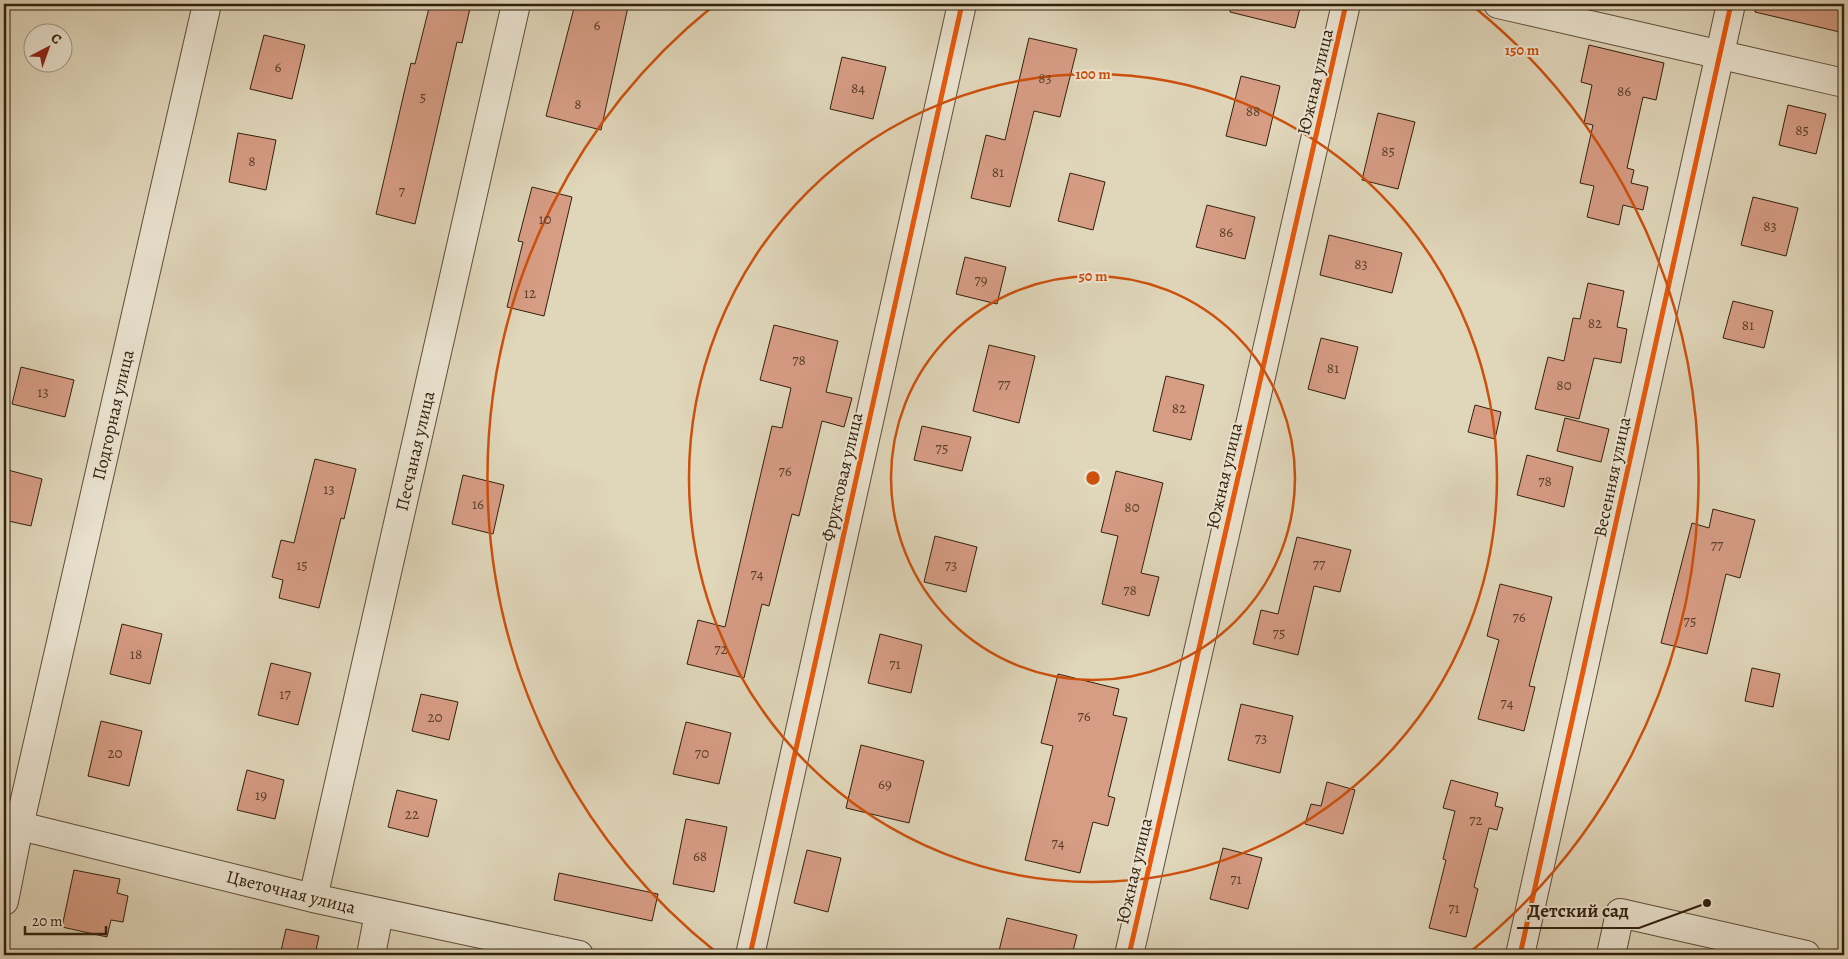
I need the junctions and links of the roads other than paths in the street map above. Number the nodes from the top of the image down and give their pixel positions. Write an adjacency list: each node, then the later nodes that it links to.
1 (207, 4): 9 (street, Подгорная улица)
2 (516, 4): 10 (street, Песчаная улица)
3 (962, 4): 15 (street, Фруктовая улица)
4 (1346, 4): 16 (street, Южная улица)
5 (1498, 4): 7 (street)
6 (1731, 4): 7 (street, Весенняя улица)
7 (1719, 56): 8 (street); 17 (street, Весенняя улица)
8 (1844, 83)
9 (11, 824): 10 (street, Цветочная улица); 11 (street, Подгорная улица)
10 (313, 898): 12 (street, Цветочная улица)
11 (4, 901)
12 (379, 914): 13 (street); 14 (street, Цветочная улица)
13 (371, 955)
14 (579, 955)
15 (750, 955)
16 (1129, 955)
17 (1520, 955)
18 (1611, 955): 19 (street)
19 (1806, 955)

